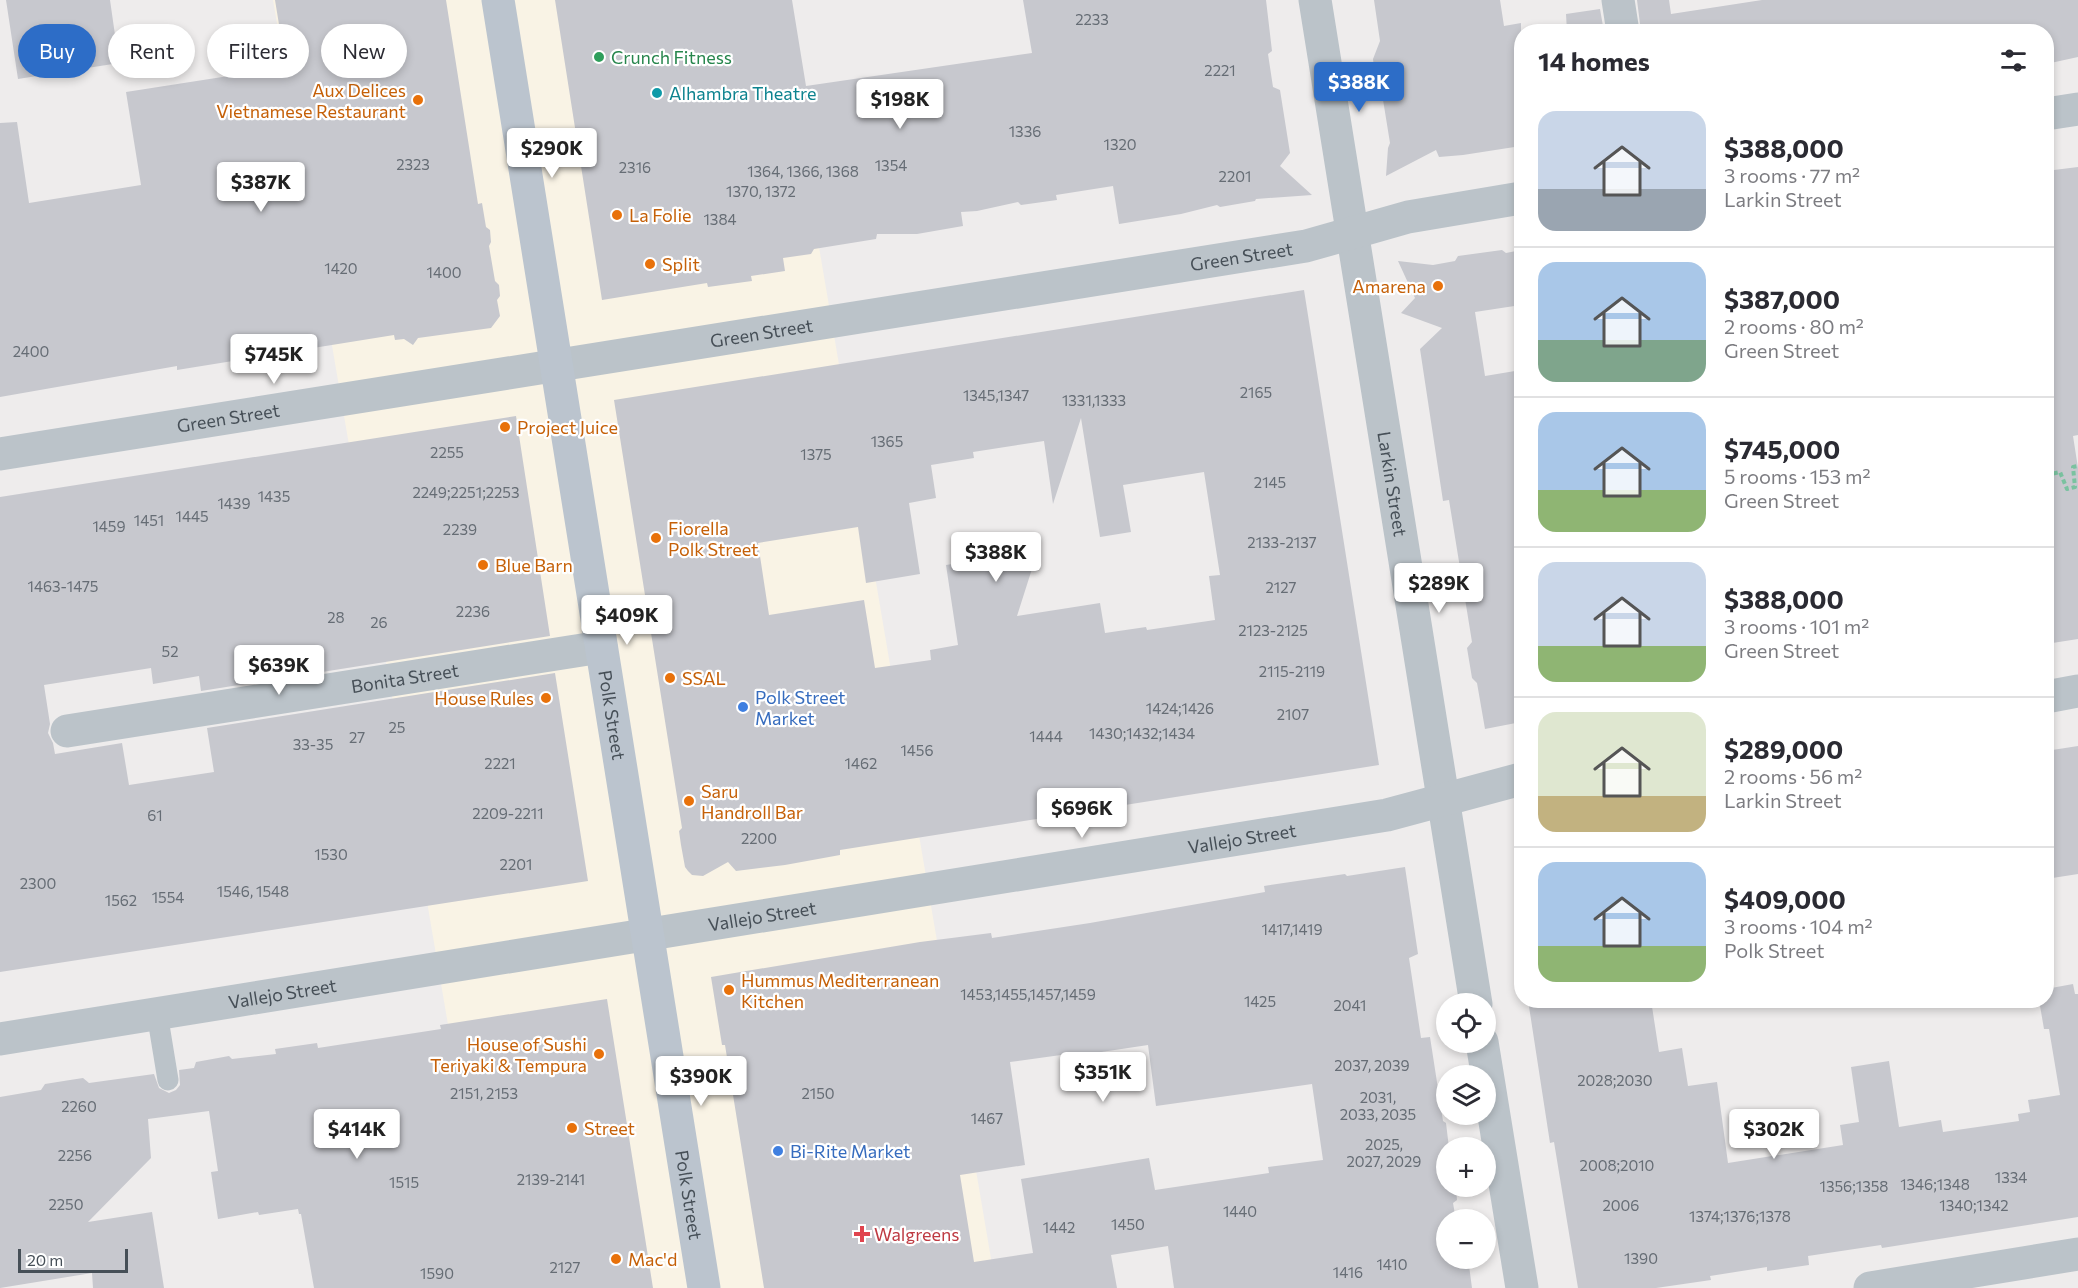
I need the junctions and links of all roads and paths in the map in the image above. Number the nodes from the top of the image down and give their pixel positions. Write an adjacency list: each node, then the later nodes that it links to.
1 (498, 0): 9 (street, Polk Street)
2 (1315, 0): 8 (street, Larkin Street)
3 (1618, 0): 4 (street)
4 (1622, 24)
5 (2078, 109): 6 (street)
6 (2054, 113)
7 (1514, 199): 8 (street, Green Street)
8 (1352, 233): 9 (street, Green Street); 18 (street, Larkin Street)
9 (556, 366): 10 (street, Green Street); 13 (street, Polk Street)
10 (0, 454)
11 (2078, 466): 12 (path)
12 (2054, 473)
13 (601, 646): 16 (street, Bonita Street); 19 (street, Polk Street)
14 (2078, 692): 15 (street)
15 (2054, 696)
16 (67, 731)
17 (1514, 781): 18 (street, Vallejo Street)
18 (1443, 799): 19 (street, Vallejo Street); 20 (street, Larkin Street)
19 (647, 934): 21 (street, Vallejo Street); 26 (street, Polk Street)
20 (1474, 993)
21 (157, 1013): 22 (street, Vallejo Street); 24 (lane)
22 (0, 1039)
23 (1484, 1053): 27 (street)
24 (168, 1080)
25 (2078, 1254): 28 (street)
26 (704, 1288)
27 (1522, 1288)
28 (1870, 1288)

